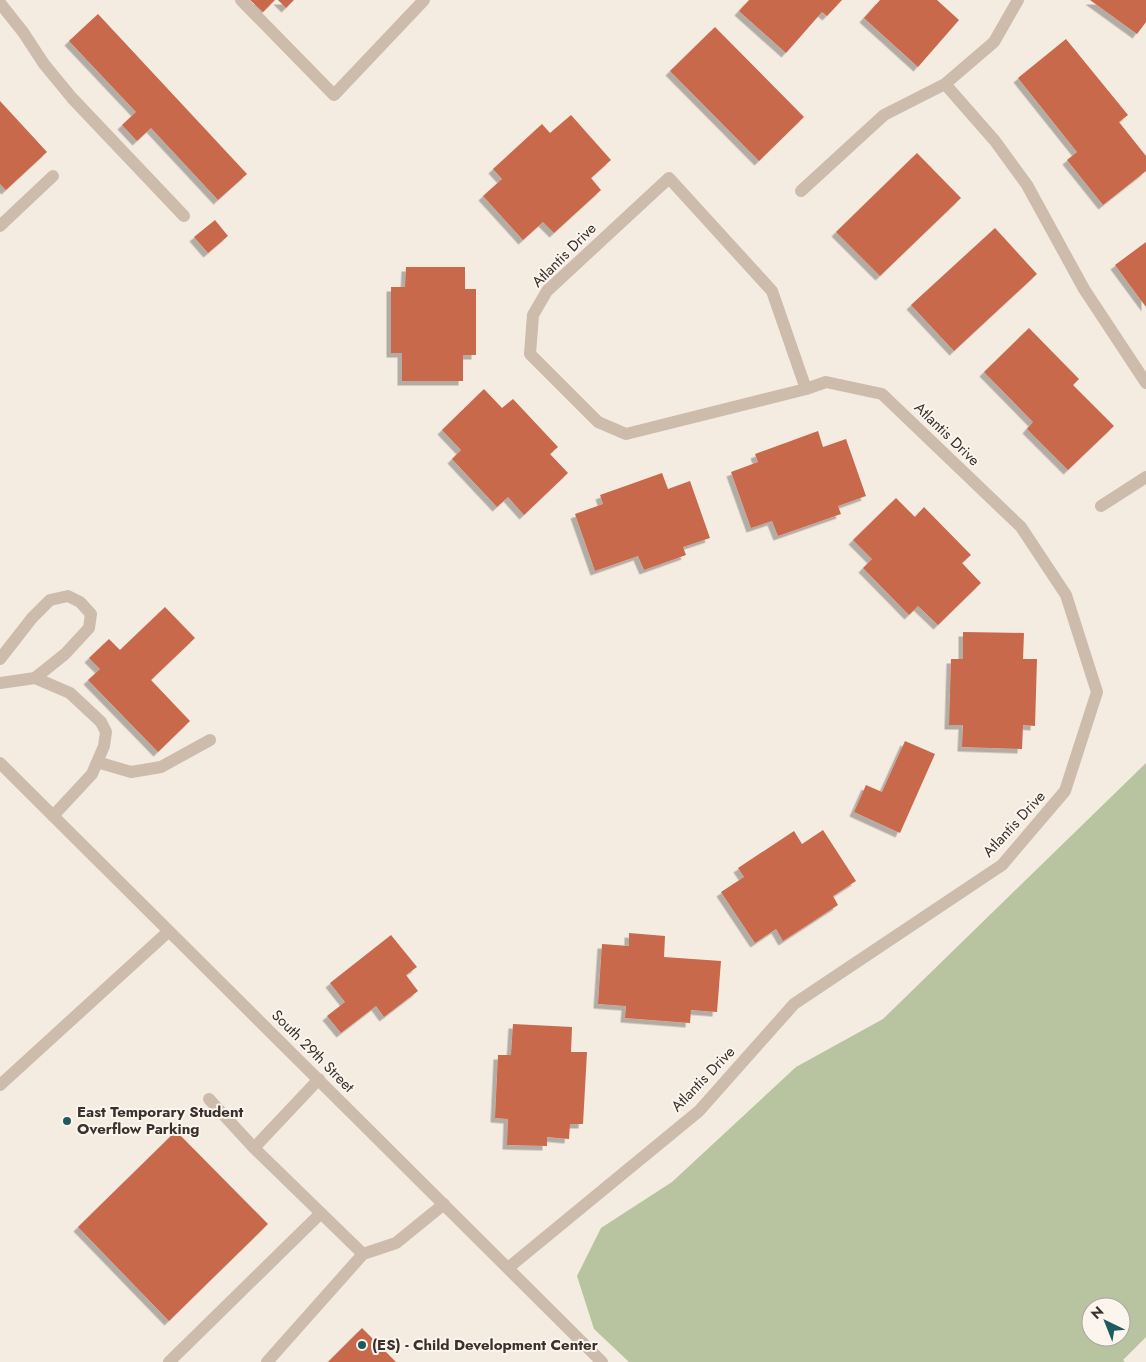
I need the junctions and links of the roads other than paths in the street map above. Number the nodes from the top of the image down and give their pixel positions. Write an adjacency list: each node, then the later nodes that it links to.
1 (241, 0): 2 (street)
2 (424, 0)
3 (1017, 0): 5 (street)
4 (0, 3): 8 (street)
5 (945, 84): 7 (street); 10 (street)
6 (52, 176): 9 (street)
7 (801, 191)
8 (184, 216)
9 (0, 226)
10 (1146, 383)
11 (806, 389): 11 (street, Atlantis Drive); 29 (street, Atlantis Drive)
12 (1146, 477): 13 (street)
13 (1101, 506)
14 (0, 659): 15 (street)
15 (35, 678): 16 (street); 18 (street)
16 (0, 683)
17 (210, 740): 18 (street)
18 (97, 762): 20 (street)
19 (0, 763): 20 (street, South 29th Street)
20 (54, 816): 21 (street, South 29th Street)
21 (169, 931): 22 (street, South 29th Street); 23 (street)
22 (319, 1080): 25 (street); 26 (street, South 29th Street)
23 (0, 1085)
24 (209, 1098): 25 (street)
25 (254, 1148): 27 (street)
26 (444, 1204): 28 (street); 29 (street, South 29th Street)
27 (321, 1213): 28 (street); 30 (street)
28 (363, 1254): 31 (street)
29 (508, 1268): 32 (street, South 29th Street)
30 (169, 1362)
31 (267, 1362)
32 (602, 1362)

